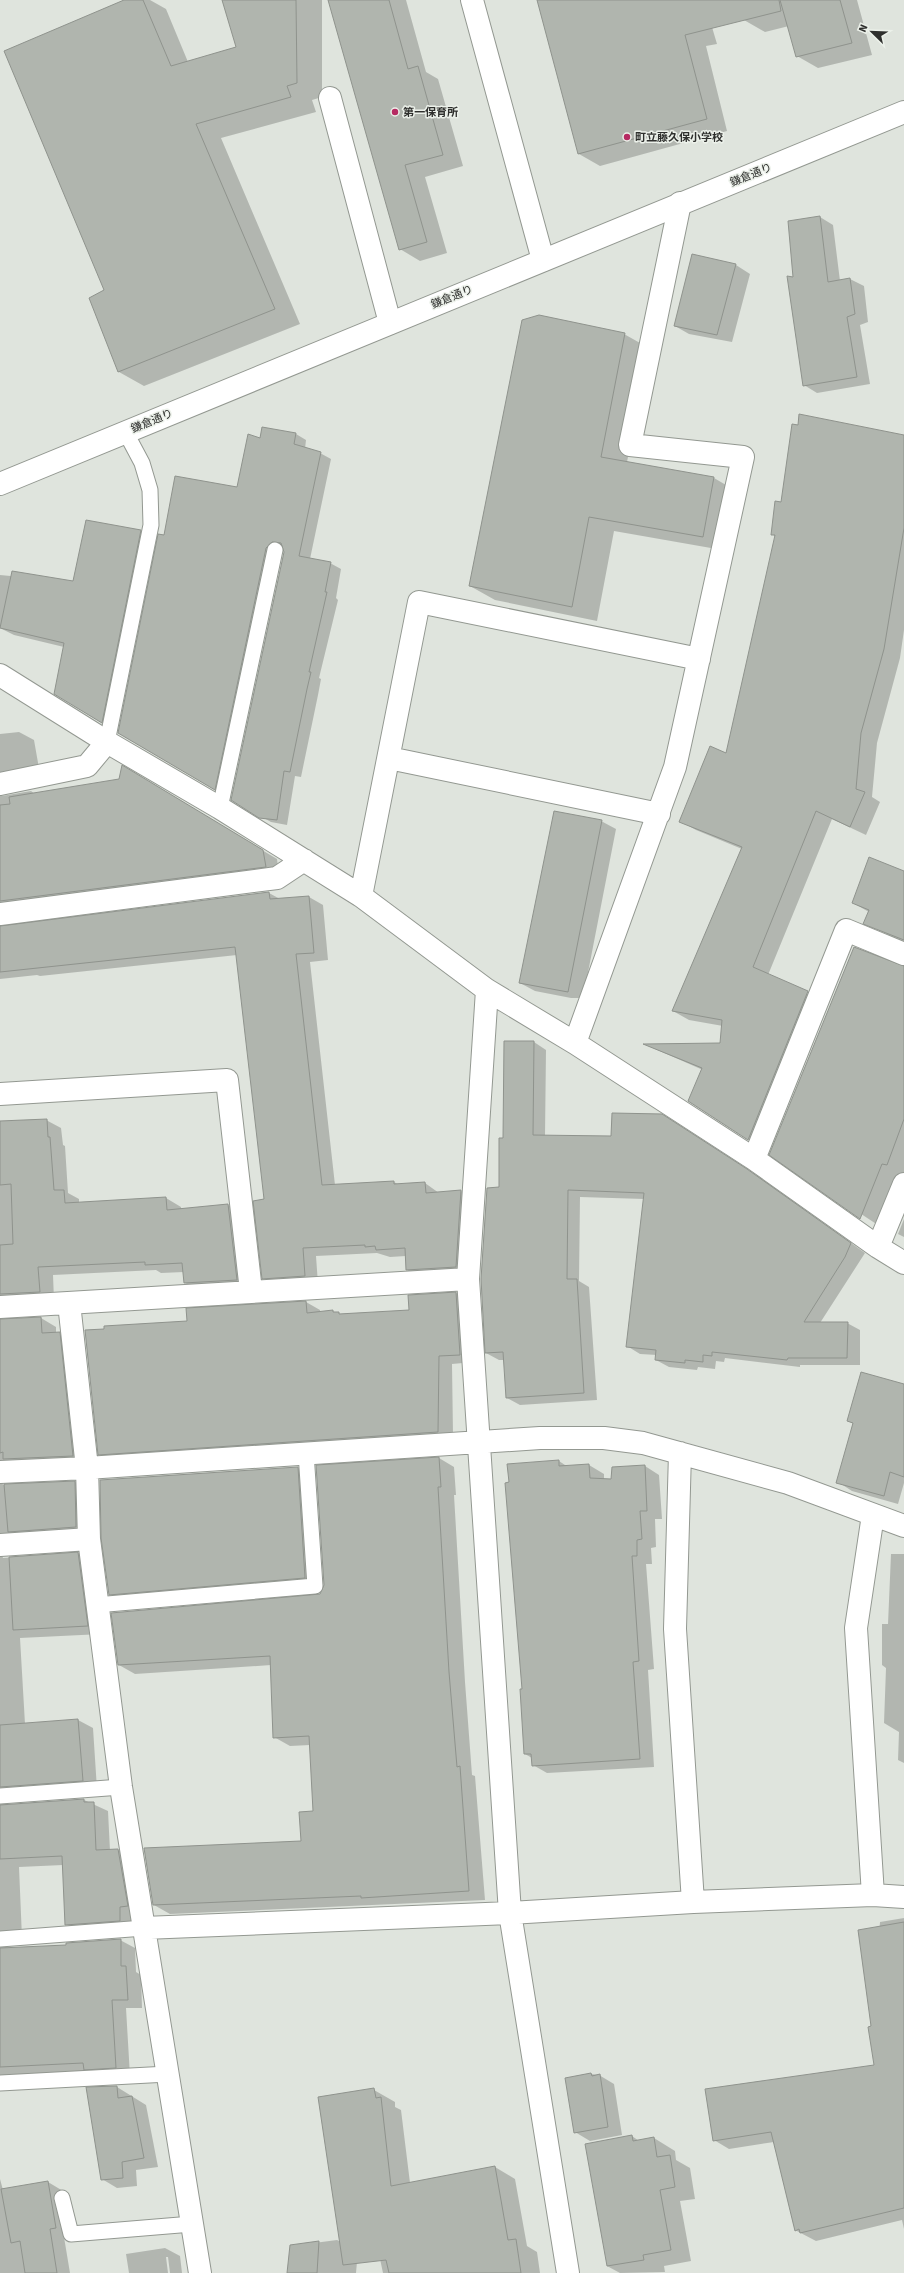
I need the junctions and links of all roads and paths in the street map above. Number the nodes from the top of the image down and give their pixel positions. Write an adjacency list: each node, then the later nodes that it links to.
1 (472, 0): 5 (street)
2 (330, 98): 6 (street)
3 (904, 112): 4 (street, 鎌倉通り)
4 (680, 203): 5 (street, 鎌倉通り); 10 (street)
5 (542, 260): 6 (street, 鎌倉通り)
6 (390, 323): 7 (street, 鎌倉通り)
7 (126, 433): 8 (street, 鎌倉通り); 12 (lane)
8 (0, 484)
9 (275, 550): 15 (lane)
10 (700, 659): 13 (street); 16 (street)
11 (0, 675): 12 (street)
12 (107, 742): 14 (street); 15 (street)
13 (389, 758): 16 (street); 18 (street)
14 (0, 784)
15 (220, 808): 17 (street)
16 (659, 814): 22 (street)
17 (304, 860): 18 (street); 19 (street)
18 (361, 896): 21 (street)
19 (0, 914)
20 (904, 954): 24 (street)
21 (487, 990): 22 (street); 28 (street)
22 (575, 1043): 24 (street)
23 (0, 1094): 29 (street)
24 (754, 1160): 26 (street)
25 (904, 1184): 26 (street)
26 (878, 1247): 27 (street)
27 (904, 1262)
28 (468, 1279): 29 (street); 32 (street)
29 (251, 1291): 30 (street)
30 (69, 1303): 31 (street); 35 (street)
31 (0, 1307)
32 (478, 1442): 33 (street); 34 (street); 47 (street)
33 (306, 1453): 35 (street); 41 (lane)
34 (680, 1453): 37 (street); 46 (street)
35 (87, 1468): 36 (street); 39 (street)
36 (0, 1472)
37 (873, 1515): 38 (street); 44 (street)
38 (904, 1526)
39 (88, 1539): 40 (street); 41 (street)
40 (0, 1545)
41 (96, 1605): 42 (street)
42 (121, 1787): 43 (lane); 48 (street)
43 (0, 1796)
44 (873, 1895): 45 (street); 46 (street)
45 (904, 1897)
46 (693, 1902): 47 (street)
47 (510, 1913): 48 (street); 55 (street)
48 (144, 1928): 49 (lane); 50 (street)
49 (0, 1939)
50 (168, 2074): 51 (lane); 53 (street)
51 (0, 2083)
52 (62, 2198): 53 (lane)
53 (192, 2224): 54 (street)
54 (200, 2273)
55 (568, 2273)

